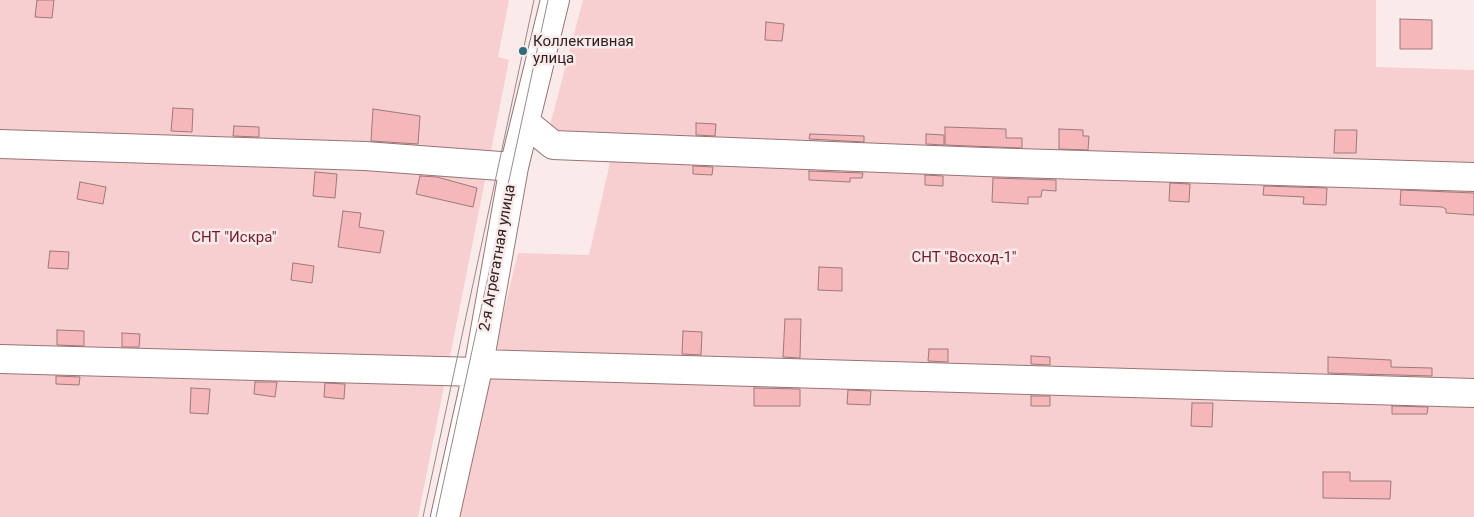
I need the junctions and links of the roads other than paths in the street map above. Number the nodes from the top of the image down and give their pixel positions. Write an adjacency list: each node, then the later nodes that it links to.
1 (555, 0): 2 (street, 2-я Агрегатная улица)
2 (525, 122): 4 (street, 2-я Агрегатная улица); 5 (street)
3 (0, 144): 4 (street)
4 (514, 167): 7 (street, 2-я Агрегатная улица)
5 (1474, 177)
6 (0, 359): 7 (street)
7 (478, 368): 8 (street); 9 (street, 2-я Агрегатная улица)
8 (1474, 393)
9 (446, 517)

